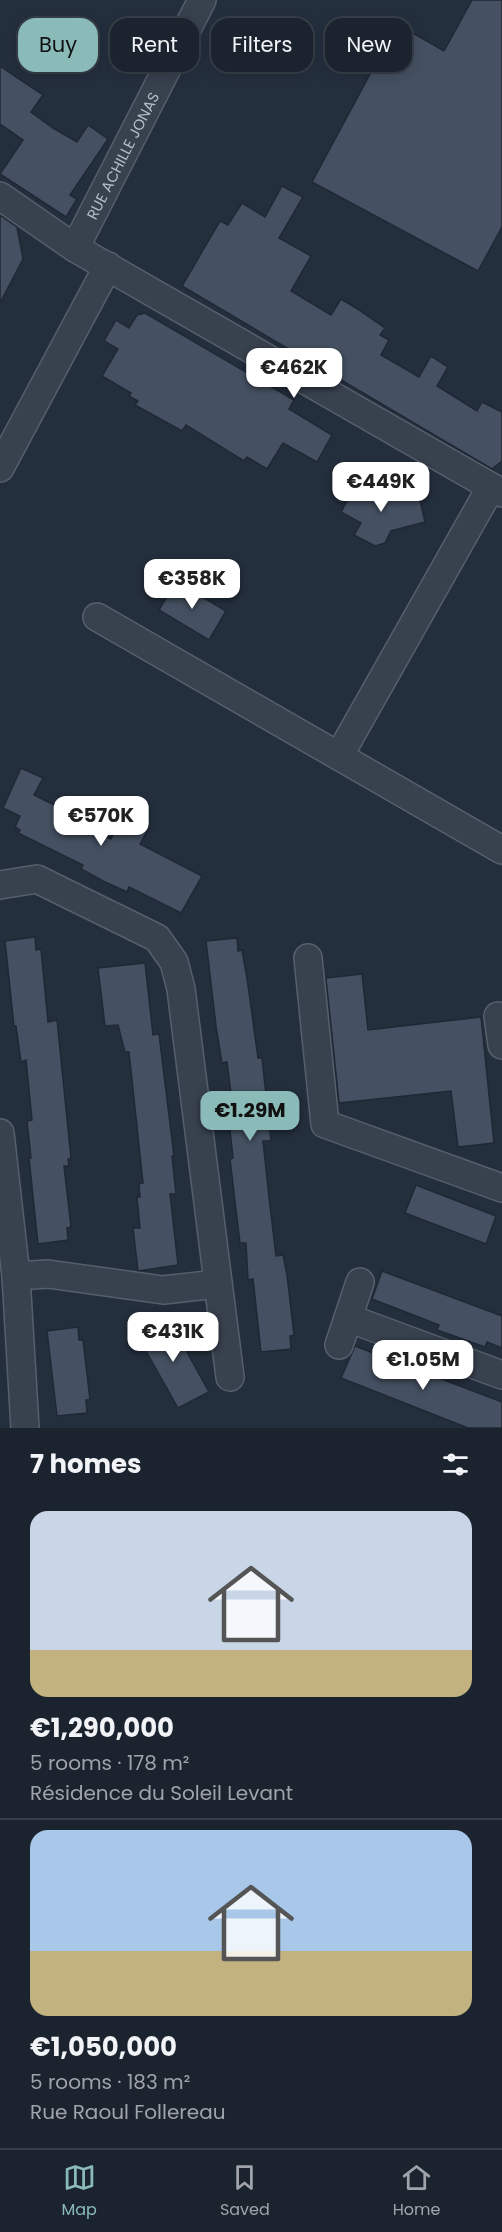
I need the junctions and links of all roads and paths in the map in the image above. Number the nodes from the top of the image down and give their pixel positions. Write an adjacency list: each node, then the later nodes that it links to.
1 (202, 0): 3 (street, RUE ACHILLE JONAS)
2 (0, 196): 3 (street)
3 (75, 248): 4 (street)
4 (108, 266): 5 (street); 6 (street)
5 (0, 468)
6 (497, 490): 8 (street)
7 (97, 617): 8 (street)
8 (339, 756): 9 (street)
9 (502, 850)
10 (0, 885): 18 (street)
11 (308, 958): 15 (street)
12 (498, 1016): 13 (street)
13 (502, 1045)
14 (0, 1133): 16 (street)
15 (502, 1188)
16 (16, 1276): 18 (street); 23 (street)
17 (360, 1282): 19 (street)
18 (217, 1284): 22 (street)
19 (348, 1318): 20 (street); 21 (street)
20 (339, 1345)
21 (502, 1375)
22 (230, 1377)
23 (25, 1428)

